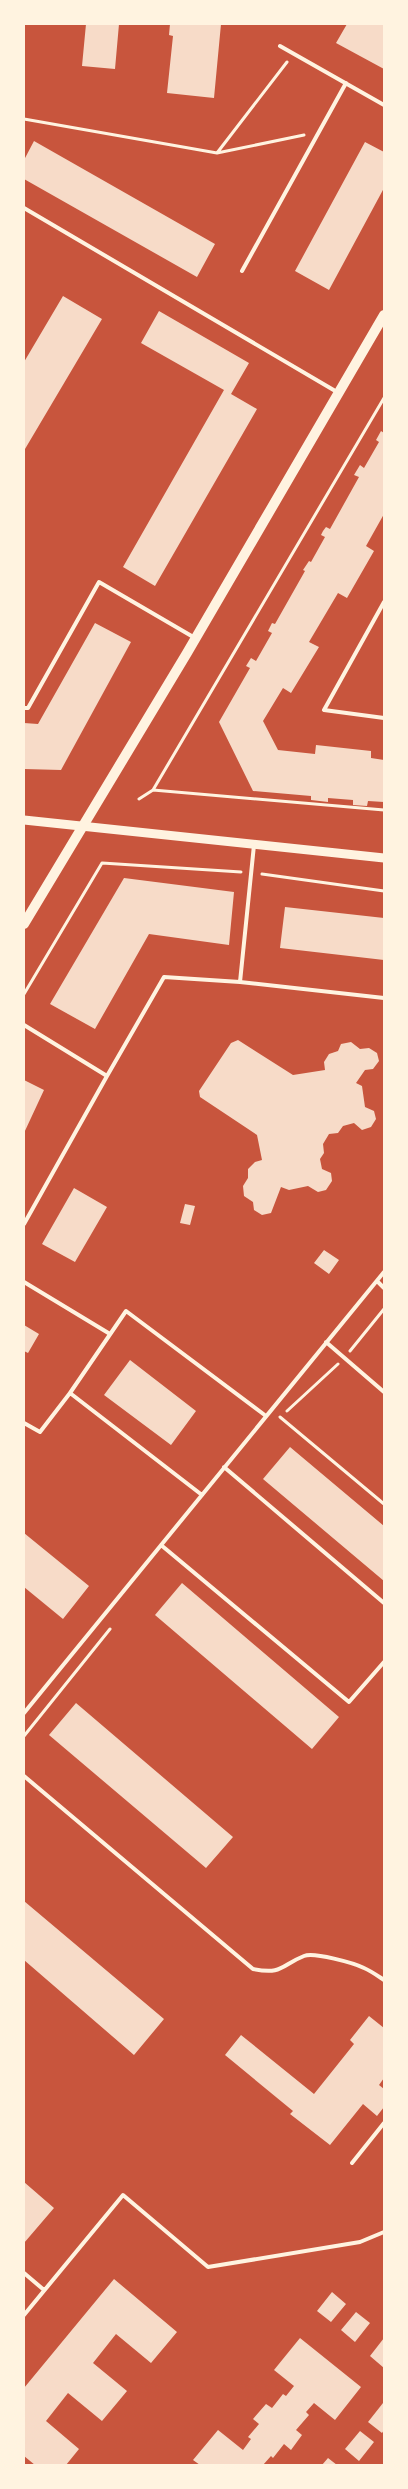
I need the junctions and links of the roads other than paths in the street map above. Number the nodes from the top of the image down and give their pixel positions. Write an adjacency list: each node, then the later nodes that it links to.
1 (280, 46): 2 (lane)
2 (346, 83): 3 (lane); 5 (lane)
3 (384, 105)
4 (24, 208): 7 (lane)
5 (242, 272)
6 (384, 314): 7 (main road)
7 (339, 393): 9 (main road)
8 (384, 602): 11 (lane)
9 (195, 638): 10 (lane); 13 (main road)
10 (24, 708)
11 (384, 718)
12 (24, 820): 13 (street)
13 (82, 827): 14 (street); 16 (main road)
14 (254, 845): 15 (street); 17 (lane)
15 (384, 858)
16 (24, 924)
17 (240, 982): 18 (lane); 20 (lane)
18 (384, 998)
19 (24, 1025): 20 (lane)
20 (107, 1076): 21 (lane)
21 (24, 1224)
22 (384, 1272): 23 (lane)
23 (377, 1281): 25 (lane); 27 (lane)
24 (24, 1282): 26 (lane)
25 (384, 1288)
26 (110, 1334): 29 (lane); 30 (lane)
27 (326, 1342): 28 (lane); 30 (lane)
28 (384, 1392)
29 (70, 1393): 31 (lane); 33 (lane)
30 (266, 1416): 32 (lane)
31 (24, 1423)
32 (224, 1467): 33 (lane); 35 (lane)
33 (202, 1495): 34 (lane)
34 (161, 1545): 36 (lane); 37 (lane)
35 (384, 1603)
36 (384, 1662)
37 (24, 1713)
38 (24, 1776): 39 (lane)
39 (384, 1980)
40 (384, 2124): 41 (lane)
41 (352, 2163)
42 (384, 2232): 44 (lane)
43 (24, 2273): 44 (lane)
44 (44, 2290): 45 (lane)
45 (24, 2315)

